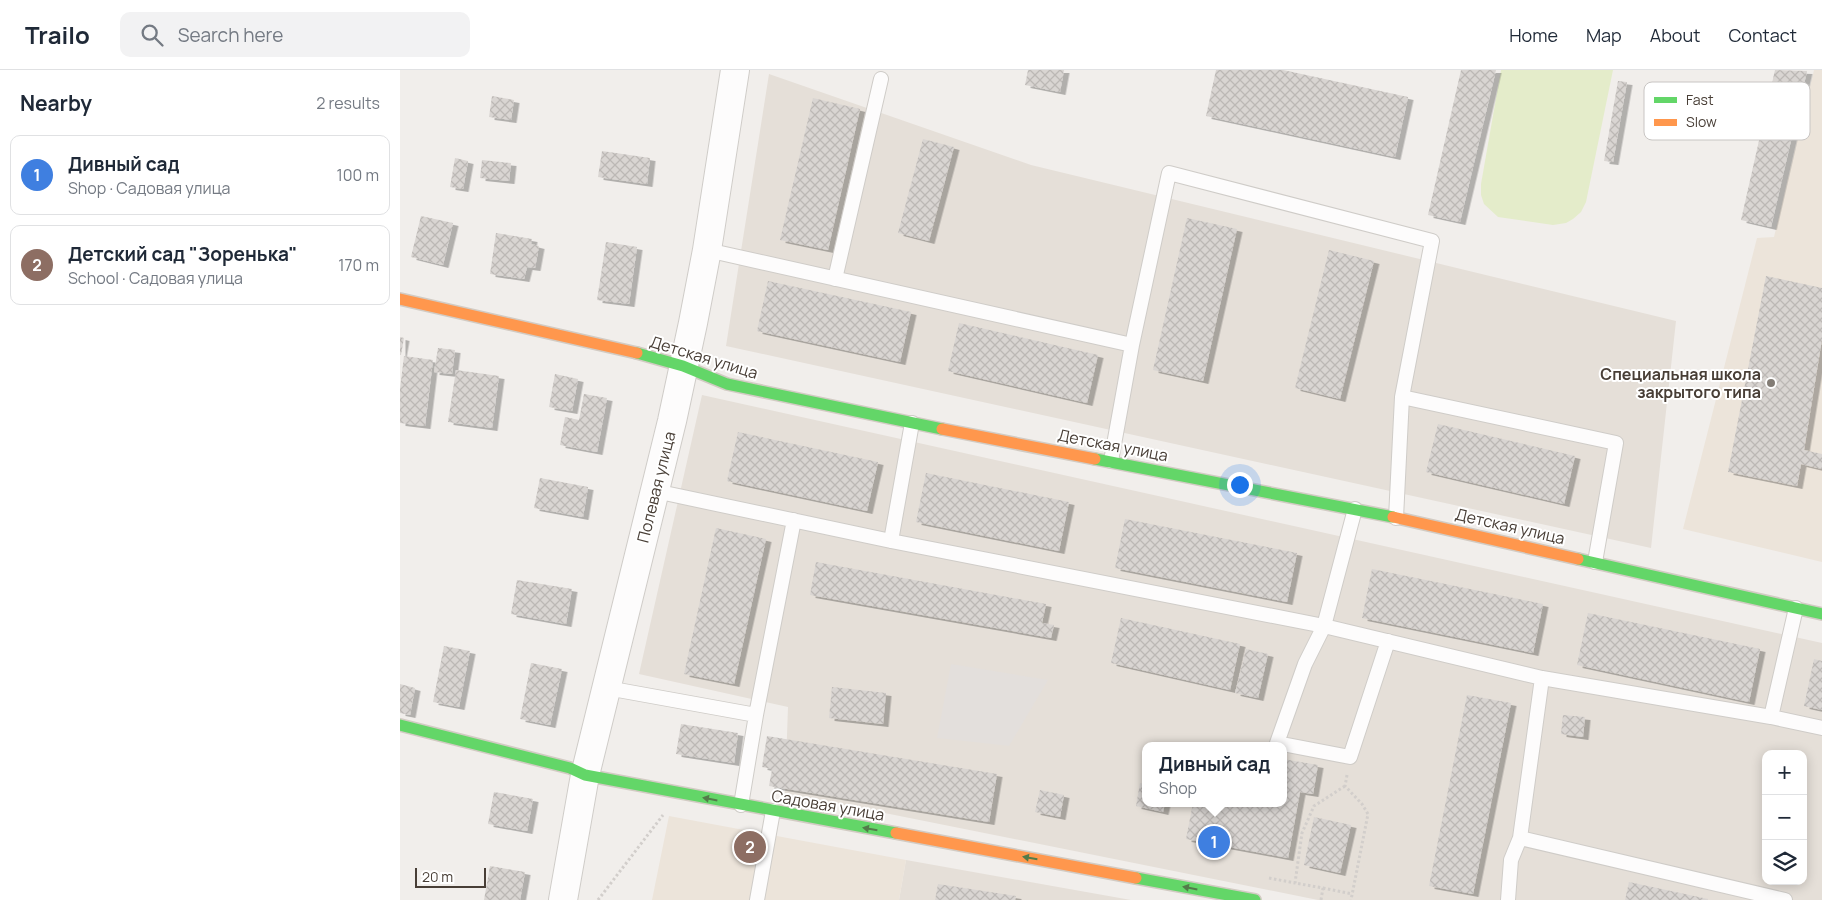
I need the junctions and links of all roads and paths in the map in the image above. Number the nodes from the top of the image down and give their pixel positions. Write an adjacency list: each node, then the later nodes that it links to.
1 (735, 70): 3 (street, Полевая улица)
2 (881, 79): 4 (lane)
3 (707, 250): 4 (lane); 7 (street, Полевая улица)
4 (835, 279): 6 (lane)
5 (400, 299): 7 (street, Детская улица)
6 (1132, 345): 8 (lane); 10 (lane)
7 (684, 366): 9 (street, Детская улица); 11 (street, Полевая улица)
8 (1402, 397): 13 (lane); 16 (lane)
9 (912, 423): 10 (street, Детская улица); 15 (lane)
10 (1111, 461): 12 (street, Детская улица)
11 (655, 491): 14 (lane); 22 (street, Полевая улица)
12 (1355, 510): 13 (street, Детская улица); 19 (lane)
13 (1396, 518): 16 (street, Детская улица)
14 (794, 520): 15 (lane); 23 (lane)
15 (891, 541): 19 (lane)
16 (1595, 562): 17 (street, Детская улица)
17 (1796, 608): 18 (street, Детская улица); 24 (lane)
18 (1822, 614)
19 (1324, 626): 20 (lane); 27 (lane)
20 (1388, 642): 21 (lane); 29 (lane)
21 (1542, 678): 24 (lane); 35 (lane)
22 (607, 688): 23 (lane); 30 (street, Полевая улица)
23 (756, 715): 33 (lane)
24 (1771, 717): 26 (lane)
25 (400, 725): 30 (street, Садовая улица)
26 (1822, 728)
27 (1277, 742)
28 (1287, 745): 29 (lane)
29 (1350, 757): 31 (path)
30 (585, 775): 32 (street, Садовая улица); 39 (street, Полевая улица)
31 (1345, 786): 36 (path); 37 (path)
32 (672, 791): 33 (street, Садовая улица, one-way to 32); 40 (path)
33 (741, 805): 34 (street, Садовая улица)
34 (773, 811): 38 (lane); 41 (street, Садовая улица, one-way to 34)
35 (1520, 838): 44 (lane); 45 (lane)
36 (1323, 888): 37 (path); 42 (path)
37 (1352, 894): 43 (path)
38 (760, 899)
39 (563, 900)
40 (598, 900)
41 (1255, 900)
42 (1321, 900)
43 (1351, 900)
44 (1508, 900)
45 (1785, 900)

